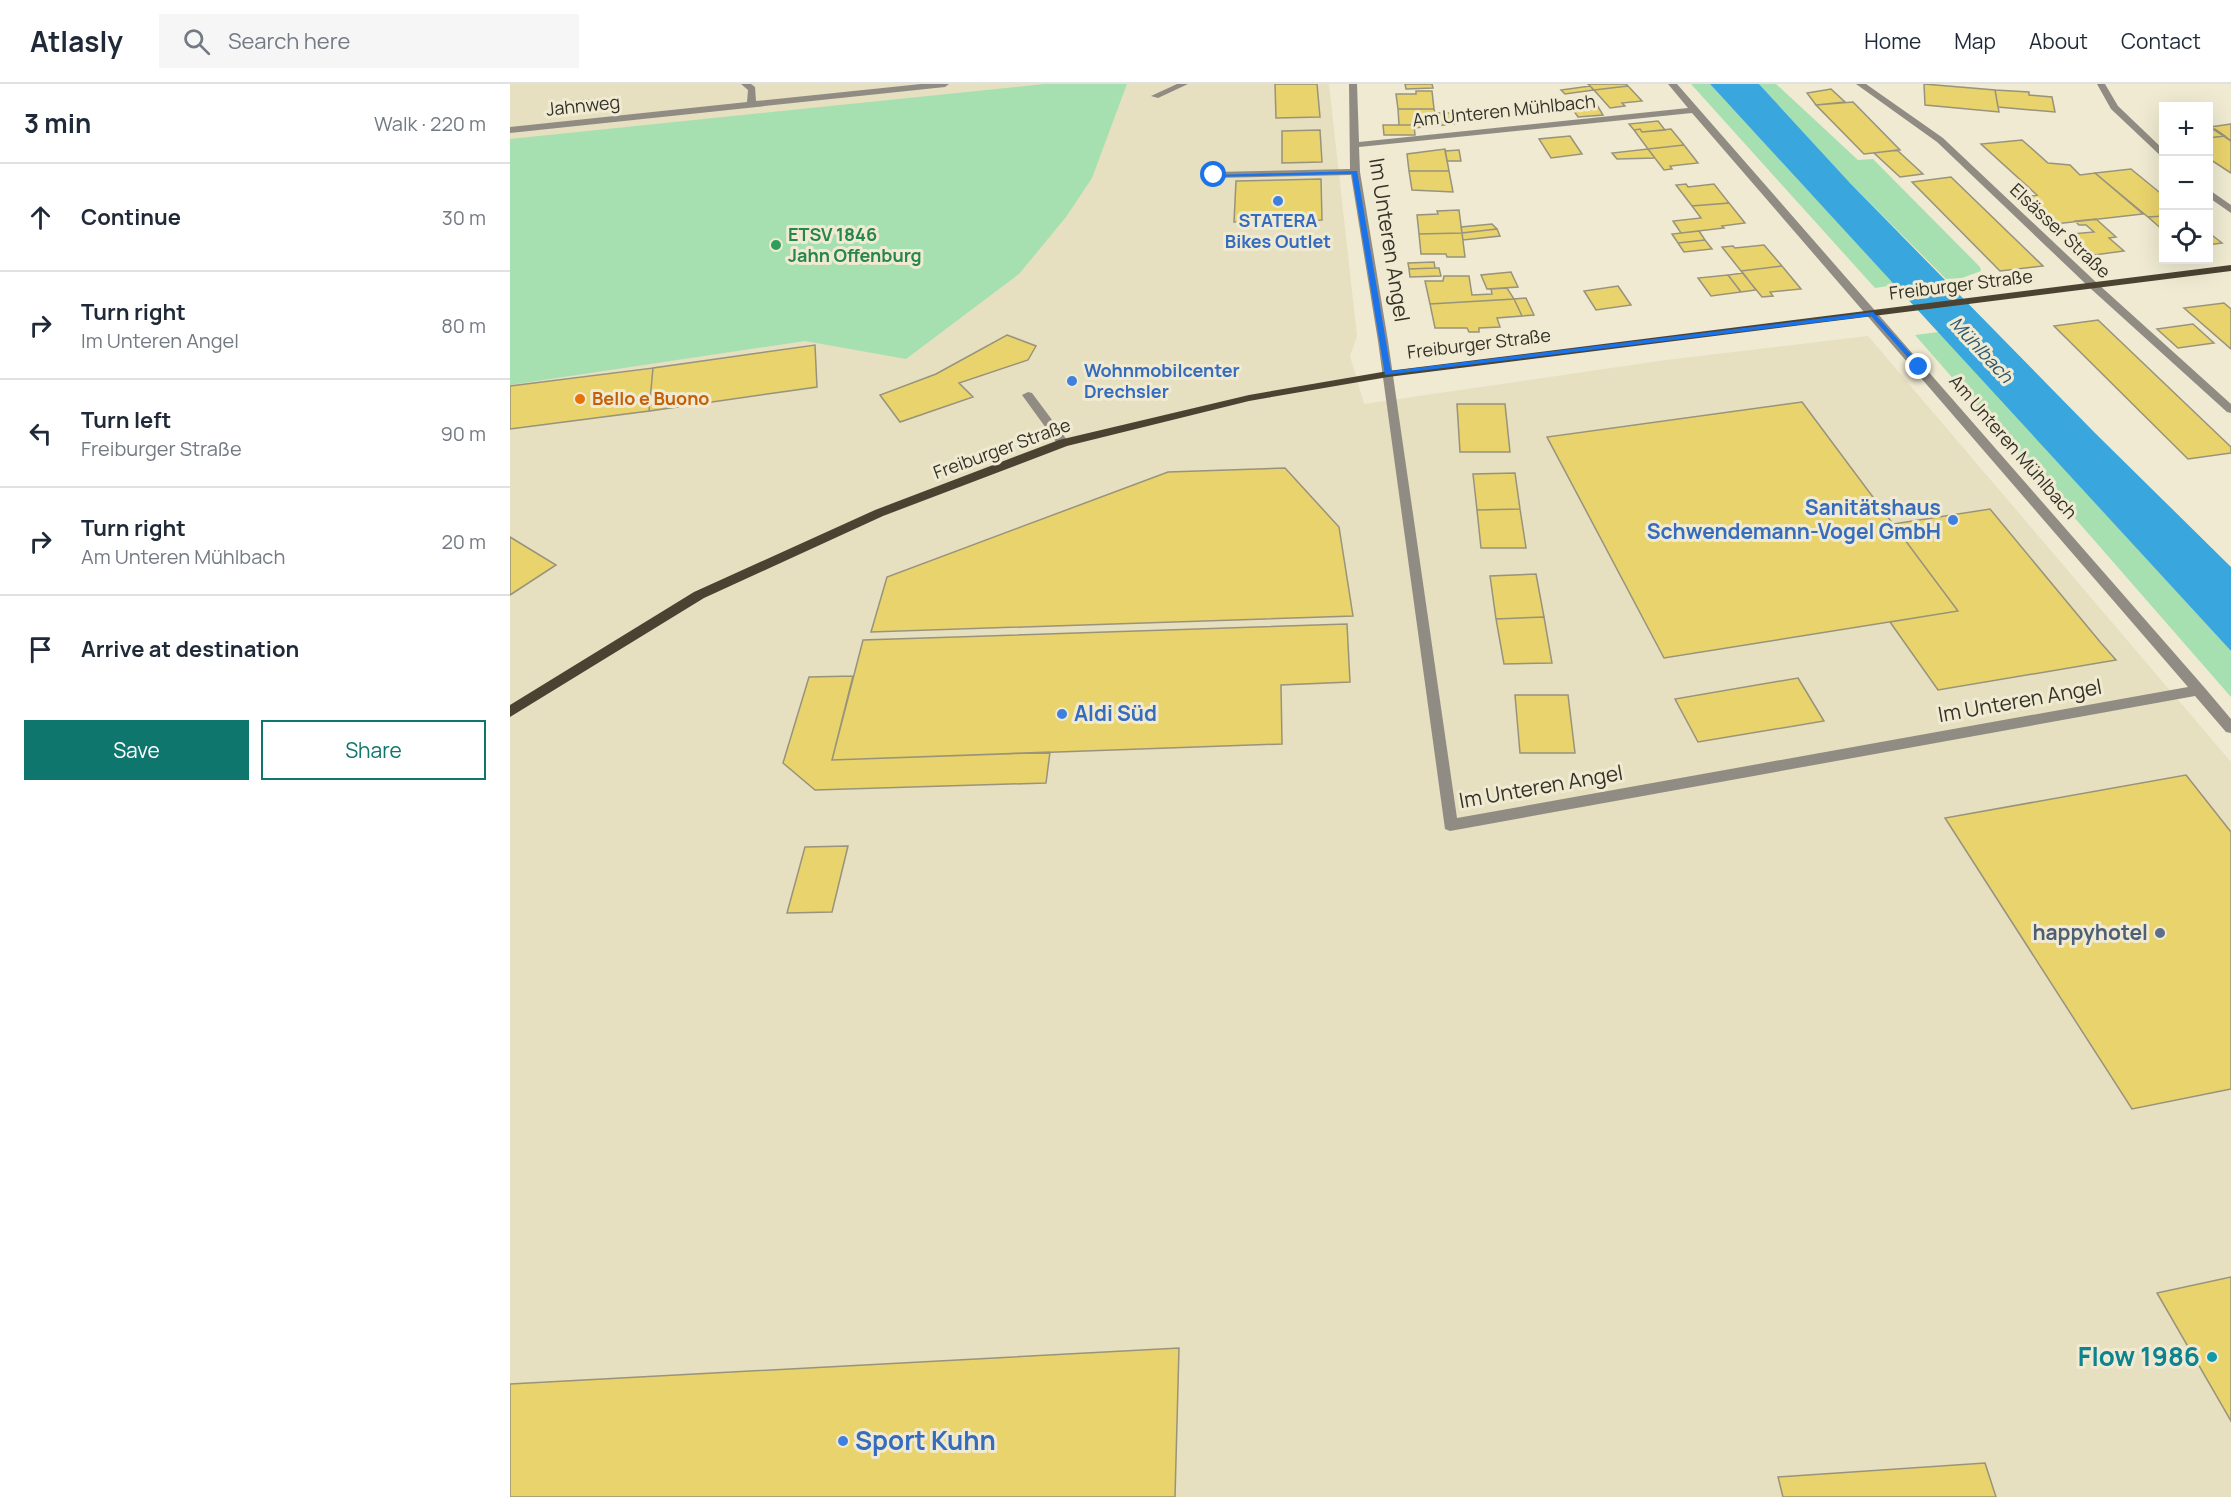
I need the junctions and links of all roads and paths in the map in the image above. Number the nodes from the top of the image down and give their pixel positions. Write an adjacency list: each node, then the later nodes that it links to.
1 (745, 84): 9 (street)
2 (944, 84): 9 (street, Jahnweg)
3 (1184, 84): 8 (street)
4 (1353, 84): 12 (street, Im Unteren Angel)
5 (1672, 84): 10 (street, Am Unteren Mühlbach)
6 (1860, 84): 19 (street, Elsässer Straße)
7 (2101, 84): 13 (street)
8 (1155, 96)
9 (751, 105): 11 (street, Jahnweg)
10 (1695, 110): 12 (street, Am Unteren Mühlbach); 20 (street, Am Unteren Mühlbach)
11 (510, 130)
12 (1353, 145): 14 (street, Im Unteren Angel)
13 (2159, 152)
14 (1355, 172): 15 (street); 21 (street, Im Unteren Angel)
15 (1214, 175)
16 (2213, 196): 17 (street)
17 (2231, 210)
18 (2231, 268): 19 (main road, Freiburger Straße)
19 (2094, 286): 20 (main road, Freiburger Straße); 23 (street, Elsässer Straße)
20 (1873, 314): 21 (main road, Freiburger Straße); 25 (street, Am Unteren Mühlbach)
21 (1388, 374): 24 (main road, Freiburger Straße); 25 (street, Im Unteren Angel)
22 (1028, 395): 24 (street)
23 (2231, 410)
24 (1063, 443): 26 (main road, Freiburger Straße)
25 (2199, 690): 27 (street, Am Unteren Mühlbach)
26 (510, 712)
27 (2231, 728)

